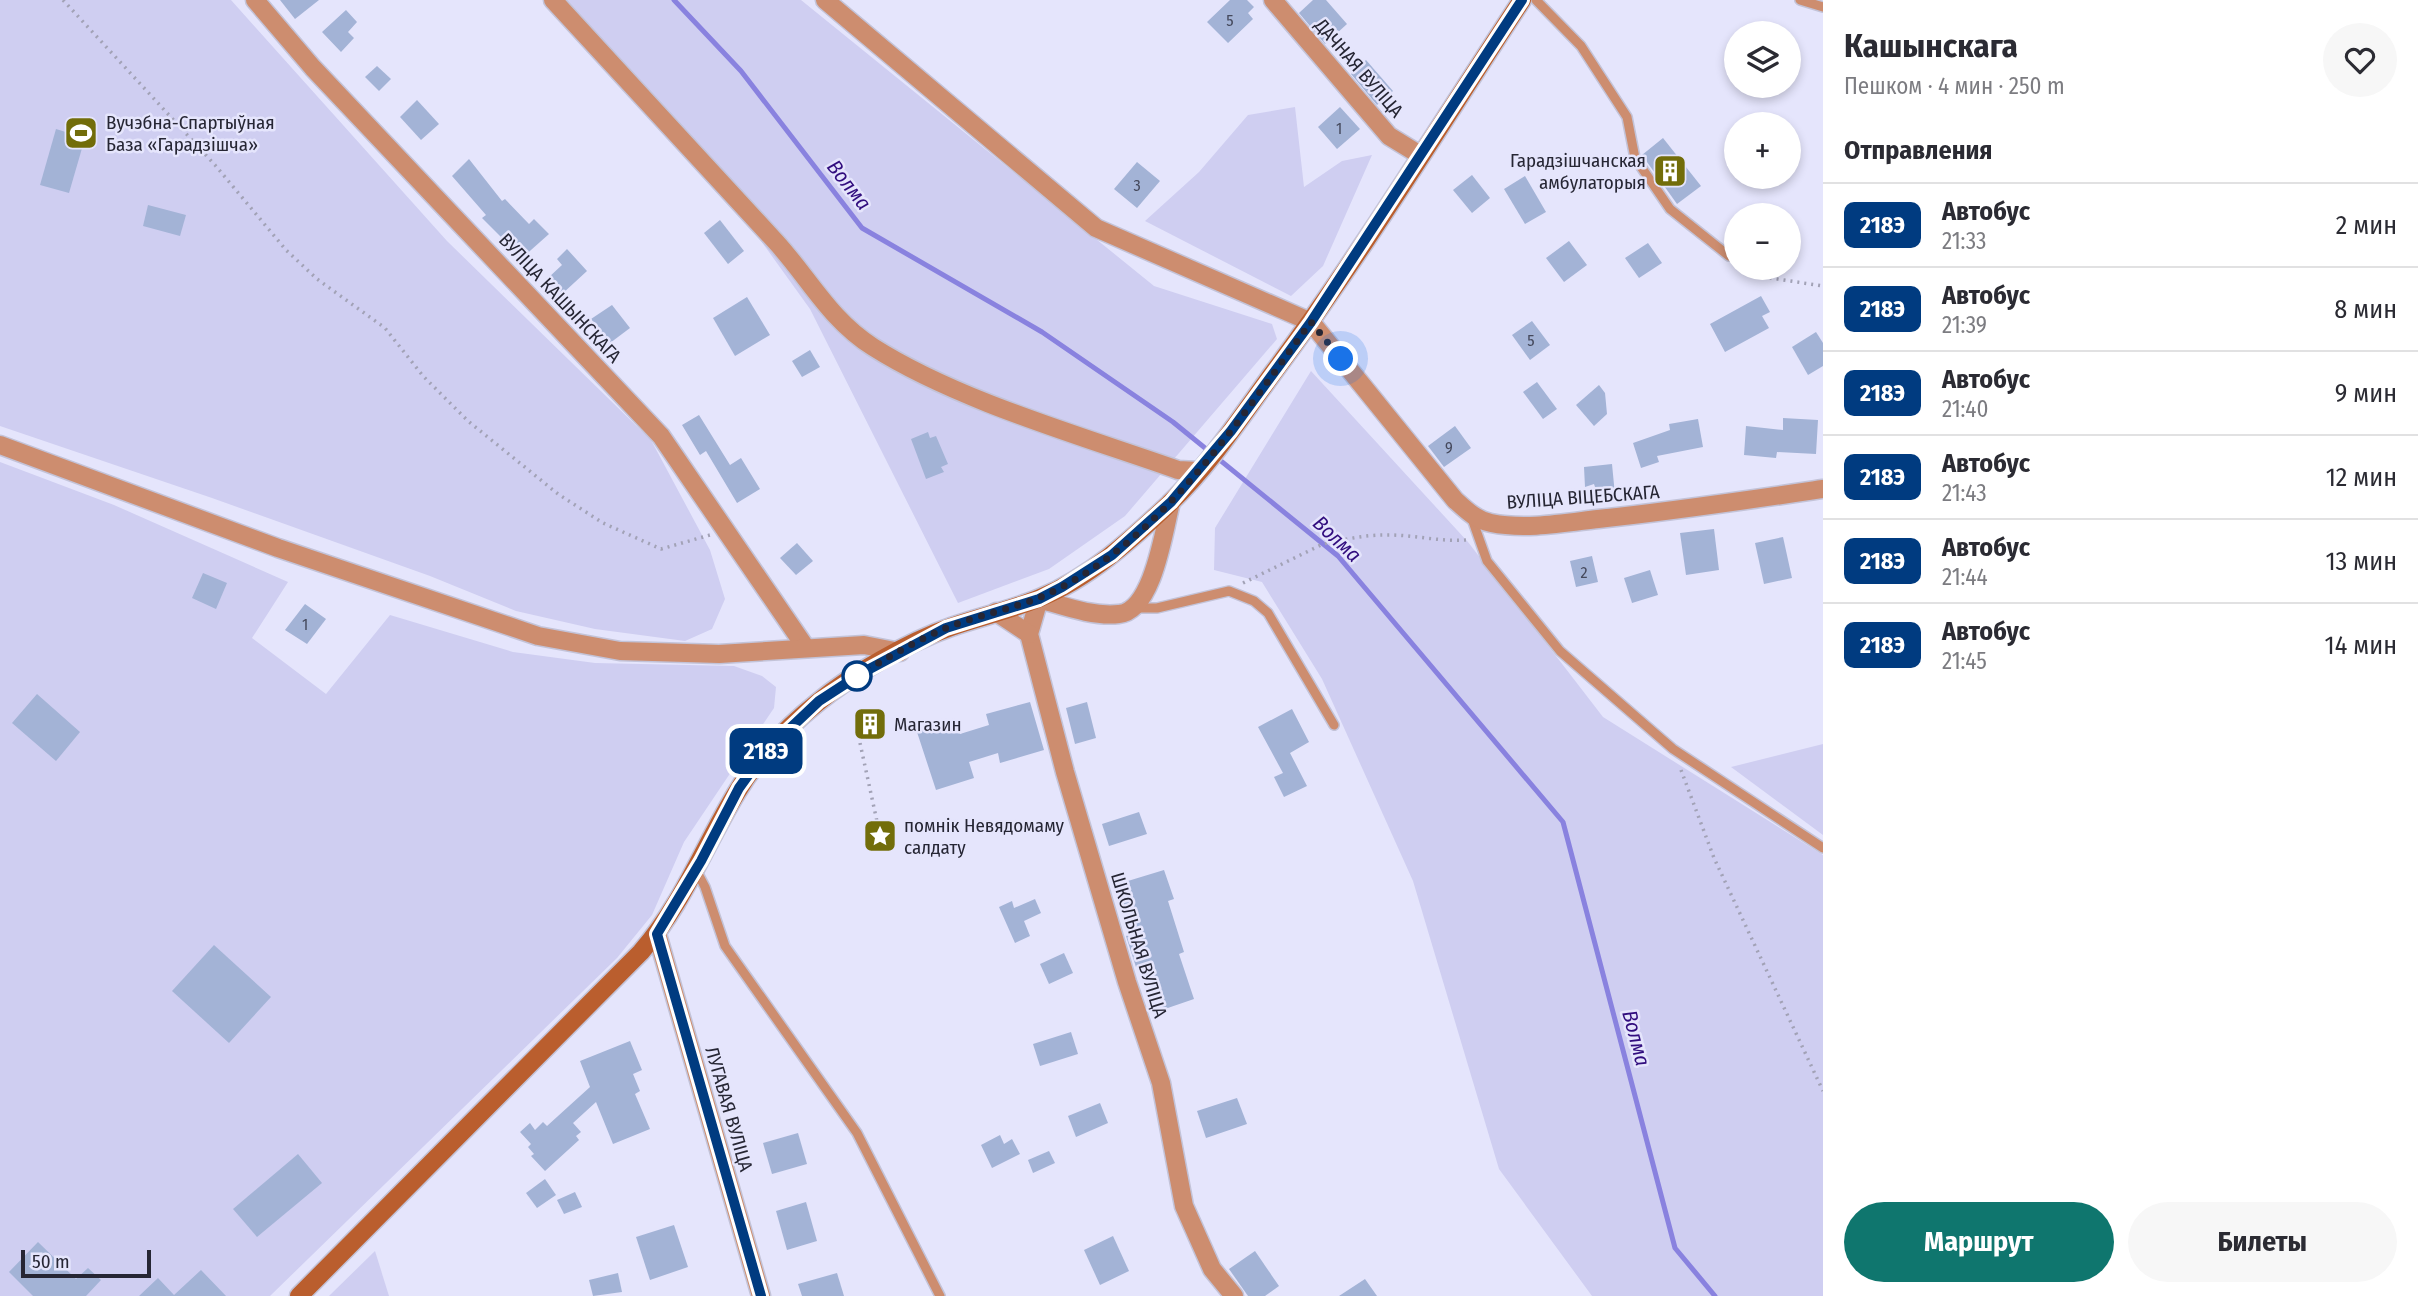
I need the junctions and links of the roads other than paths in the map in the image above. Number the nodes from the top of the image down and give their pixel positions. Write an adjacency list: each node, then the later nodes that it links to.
1 (255, 0): 21 (street, ВУЛІЦА КАШЫНСКАГА)
2 (553, 0): 13 (street)
3 (825, 0): 11 (street)
4 (1273, 0): 9 (street, ДАЧНАЯ ВУЛІЦА)
5 (1522, 0): 9 (main road)
6 (1536, 0): 10 (lane)
7 (1800, 0): 8 (lane)
8 (1823, 6)
9 (1420, 155): 11 (main road)
10 (1724, 252)
11 (1311, 322): 13 (main road); 16 (street, ВУЛІЦА ВІЦЕБСКАГА)
12 (0, 446): 21 (street)
13 (1198, 471): 15 (main road)
14 (1823, 488): 16 (street, ВУЛІЦА ВІЦЕБСКАГА)
15 (1171, 502): 17 (main road); 18 (street)
16 (1470, 514): 24 (lane)
17 (1039, 599): 18 (street); 19 (main road); 20 (street)
18 (1137, 608): 23 (lane)
19 (996, 612): 20 (street); 22 (main road)
20 (1029, 634): 30 (street, ШКОЛЬНАЯ ВУЛІЦА)
21 (806, 648): 22 (street)
22 (900, 652): 25 (main road)
23 (1334, 725)
24 (1823, 848)
25 (696, 870): 26 (main road); 29 (lane)
26 (657, 934): 27 (main road); 28 (street, ЛУГАВАЯ ВУЛІЦА)
27 (299, 1296)
28 (761, 1296)
29 (940, 1296)
30 (1234, 1296)

